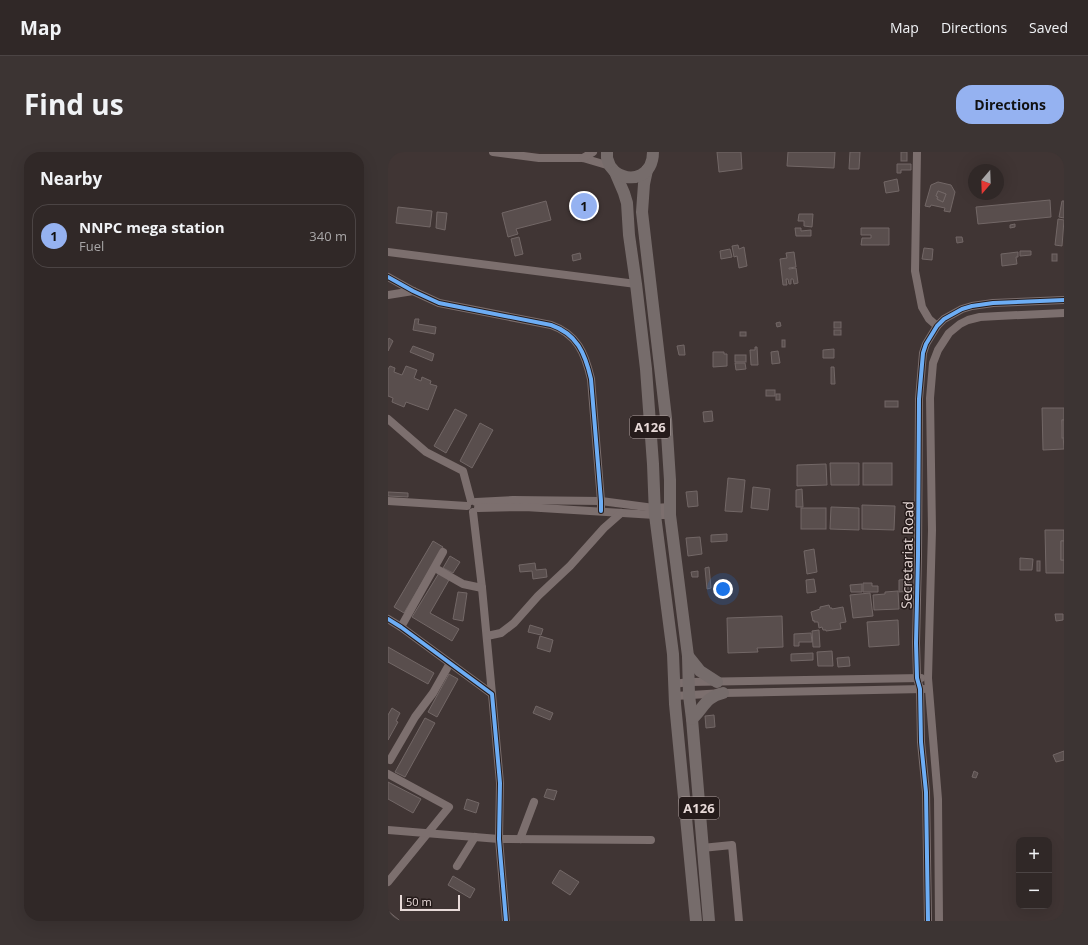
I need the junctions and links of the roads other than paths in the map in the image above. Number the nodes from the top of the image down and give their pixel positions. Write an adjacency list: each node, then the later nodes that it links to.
1 (493, 152): 6 (street)
2 (593, 152): 7 (street)
3 (607, 152): 8 (highway, A126)
4 (653, 152): 9 (highway, A126)
5 (917, 152): 17 (street)
6 (538, 155): 7 (street)
7 (583, 158): 8 (street)
8 (612, 169): 9 (highway); 12 (highway, A126)
9 (647, 170): 23 (highway, A126)
10 (388, 252): 12 (street)
11 (388, 277): 13 (street)
12 (636, 284): 24 (highway, A126)
13 (413, 291): 14 (street); 20 (street)
14 (388, 295)
15 (1064, 300): 17 (street, Secretariat Road)
16 (1064, 313): 35 (street, Secretariat Road)
17 (937, 326): 34 (street, Secretariat Road)
18 (388, 419): 21 (street)
19 (388, 501): 21 (street)
20 (601, 501): 21 (street); 22 (street); 24 (street)
21 (473, 506): 22 (street); 28 (street)
22 (601, 511): 25 (street)
23 (670, 511): 24 (street); 32 (highway, A126)
24 (654, 512): 25 (street); 40 (highway, A126)
25 (621, 513): 31 (street)
26 (443, 552): 27 (street)
27 (435, 568): 28 (street); 30 (street)
28 (482, 588): 31 (street)
29 (388, 619): 30 (street)
30 (401, 627): 33 (street)
31 (487, 636): 42 (street)
32 (688, 656): 36 (highway, A126); 37 (highway)
33 (450, 663): 42 (street); 45 (street)
34 (917, 678): 35 (street); 37 (street); 39 (street, Secretariat Road)
35 (928, 678): 38 (street, Secretariat Road)
36 (689, 682): 37 (street); 40 (street); 43 (highway, A126)
37 (717, 682)
38 (929, 688): 39 (street); 62 (street, Secretariat Road)
39 (920, 689): 41 (street); 61 (street, Secretariat Road)
40 (674, 690): 43 (street); 58 (highway, A126)
41 (723, 693): 43 (street); 44 (highway)
42 (492, 694): 51 (street)
43 (689, 695): 44 (highway, A126)
44 (692, 719): 54 (highway, A126)
45 (390, 760)
46 (388, 774): 49 (street)
47 (534, 802): 52 (street)
48 (388, 830): 49 (street)
49 (428, 833): 50 (street); 56 (street)
50 (475, 837): 51 (street); 55 (street)
51 (499, 838): 52 (street); 57 (street)
52 (520, 839): 53 (street)
53 (651, 840)
54 (702, 848): 59 (highway, A126); 60 (street)
55 (457, 866)
56 (388, 882)
57 (506, 921)
58 (696, 921)
59 (709, 921)
60 (739, 921)
61 (928, 921)
62 (939, 921)

